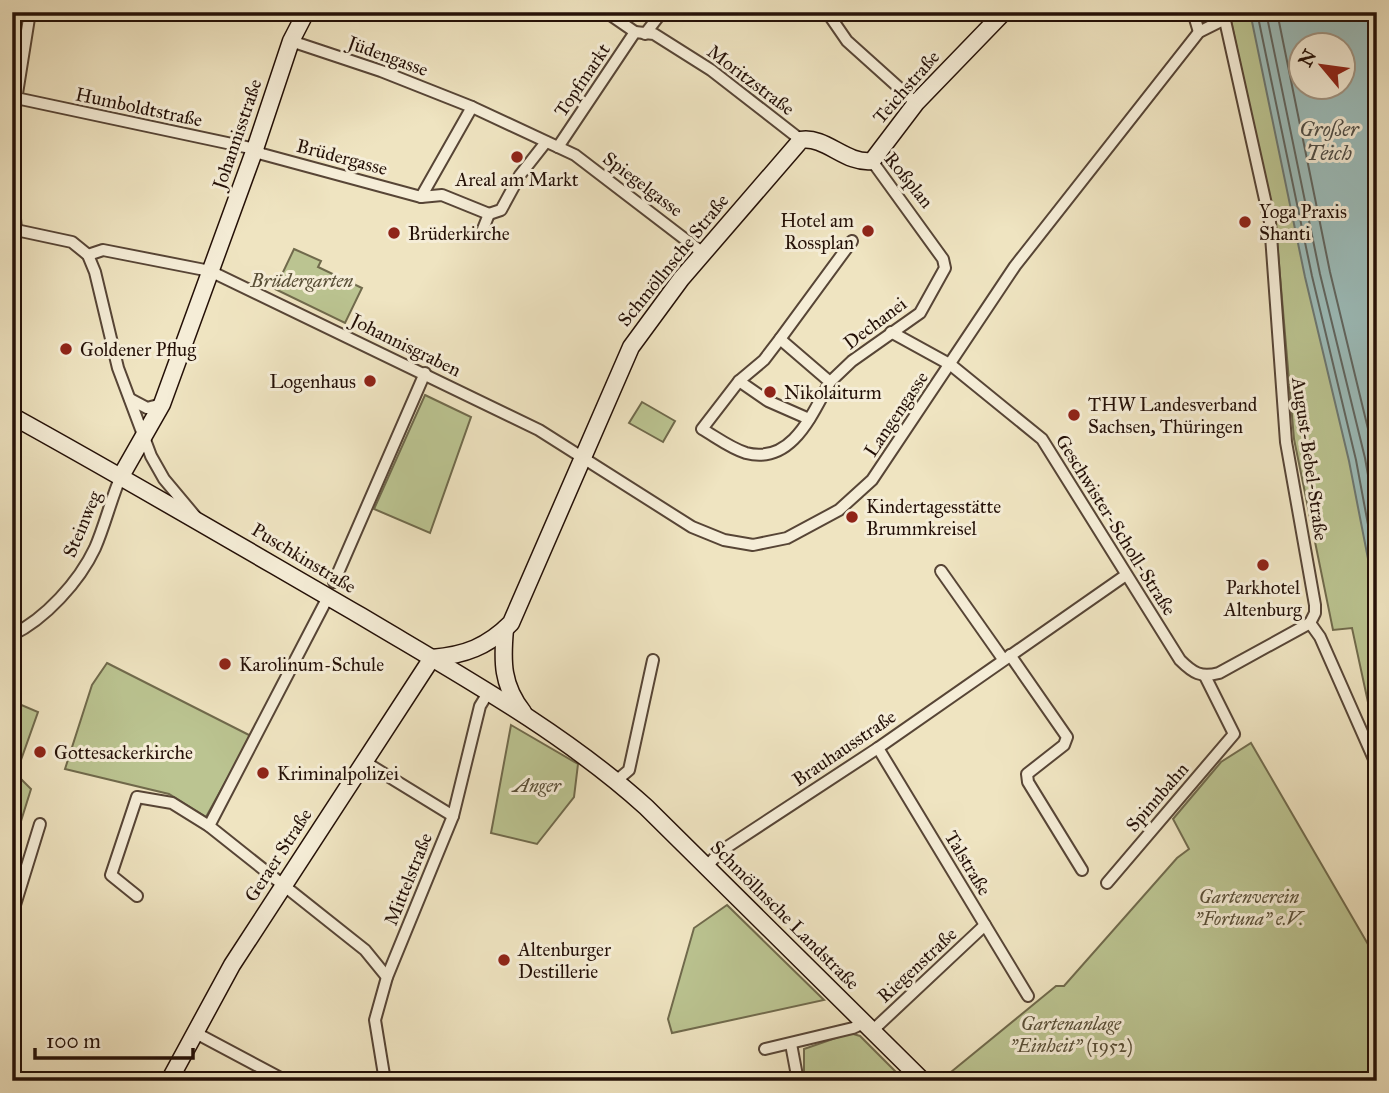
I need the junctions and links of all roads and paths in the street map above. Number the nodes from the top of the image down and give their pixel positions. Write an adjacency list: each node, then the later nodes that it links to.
1 (30, 12): 12 (street)
2 (306, 12): 11 (main road, Johannisstraße)
3 (606, 12): 10 (street, Moritzstraße)
4 (662, 12): 10 (street, Topfmarkt)
5 (827, 12): 14 (street)
6 (1004, 12): 14 (main road, Teichstraße)
7 (1193, 12): 9 (street)
8 (1224, 16): 9 (street); 49 (street, August-Bebel-Straße)
9 (1199, 32): 34 (street, Langengasse)
10 (640, 33): 17 (street, Moritzstraße); 19 (street, Topfmarkt)
11 (290, 41): 15 (street, Jüdengasse); 20 (main road, Johannisstraße)
12 (18, 52): 13 (street)
13 (16, 98): 16 (street); 20 (street, Humboldtstraße)
14 (916, 103): 21 (main road, Teichstraße)
15 (472, 107): 18 (street, Jüdengasse); 23 (street)
16 (12, 125)
17 (801, 139): 21 (main road, Roßplan); 28 (main road, Schmöllnsche Straße)
18 (546, 142): 19 (street, Spiegelgasse); 24 (street)
19 (558, 147): 28 (street, Spiegelgasse)
20 (255, 149): 23 (street, Brüdergasse); 30 (main road, Johannisstraße)
21 (872, 161): 31 (street, Roßplan)
22 (12, 185): 26 (street)
23 (421, 197): 24 (street, Brüdergasse)
24 (489, 214): 25 (street)
25 (483, 229)
26 (14, 231): 29 (street)
27 (852, 241): 33 (street)
28 (703, 253): 43 (main road, Schmöllnsche Straße)
29 (88, 255): 30 (street, Johannisgraben); 38 (street)
30 (210, 271): 35 (street, Johannisgraben); 39 (main road, Johannisstraße)
31 (935, 288): 32 (street, Dechanei)
32 (891, 332): 34 (street, Geschwister-Scholl-Straße); 37 (street, Dechanei)
33 (780, 340): 36 (street); 37 (street)
34 (951, 365): 43 (street, Langengasse); 47 (street, Geschwister-Scholl-Straße)
35 (422, 371): 43 (street, Johannisgraben); 48 (street)
36 (739, 381): 41 (street); 41 (street)
37 (830, 382): 41 (street)
38 (130, 399): 39 (street); 42 (street)
39 (162, 404): 42 (main road, Johannisstraße)
40 (12, 416): 44 (main road, Puschkinstraße)
41 (809, 419)
42 (144, 435): 44 (main road, Johannisstraße); 45 (street)
43 (583, 459): 50 (main road, Schmöllnsche Straße)
44 (121, 476): 45 (main road, Puschkinstraße); 51 (street, Steinweg)
45 (198, 520): 48 (main road, Puschkinstraße)
46 (941, 571): 52 (street)
47 (1126, 575): 52 (street, Brauhausstraße); 55 (street, Geschwister-Scholl-Straße)
48 (331, 589): 53 (main road, Puschkinstraße); 65 (street)
49 (1310, 623): 55 (street); 61 (street, August-Bebel-Straße)
50 (505, 629): 53 (main road); 58 (main road)
51 (12, 635)
52 (1007, 657): 59 (street, Brauhausstraße); 67 (street)
53 (432, 658): 56 (main road, Puschkinstraße); 60 (main road, Geraer Straße)
54 (653, 660): 62 (street)
55 (1205, 677): 68 (street, Spinnbahn)
56 (466, 678): 57 (main road, Schmöllnsche Landstraße)
57 (488, 693): 58 (main road, Schmöllnsche Landstraße); 63 (street, Mittelstraße)
58 (530, 720): 62 (main road, Schmöllnsche Landstraße)
59 (878, 748): 66 (street, Brauhausstraße); 71 (street, Talstraße)
60 (365, 762): 63 (street); 69 (main road, Geraer Straße)
61 (1377, 766)
62 (616, 781): 66 (main road, Schmöllnsche Landstraße)
63 (453, 816): 73 (street, Mittelstraße)
64 (40, 824): 72 (street)
65 (209, 825): 69 (street); 70 (street)
66 (706, 867): 75 (main road, Schmöllnsche Landstraße)
67 (1082, 870)
68 (1107, 883)
69 (284, 884): 73 (street); 76 (main road, Geraer Straße)
70 (137, 896)
71 (985, 925): 74 (street, Talstraße); 75 (street, Riegenstraße)
72 (12, 936)
73 (387, 977): 81 (street, Mittelstraße)
74 (1028, 996)
75 (868, 1027): 77 (street); 83 (main road, Schmöllnsche Landstraße)
76 (194, 1032): 79 (main road, Geraer Straße); 80 (street)
77 (791, 1044): 78 (street); 82 (street)
78 (765, 1049)
79 (169, 1081)
80 (286, 1081)
81 (385, 1081)
82 (799, 1081)
83 (923, 1081)

